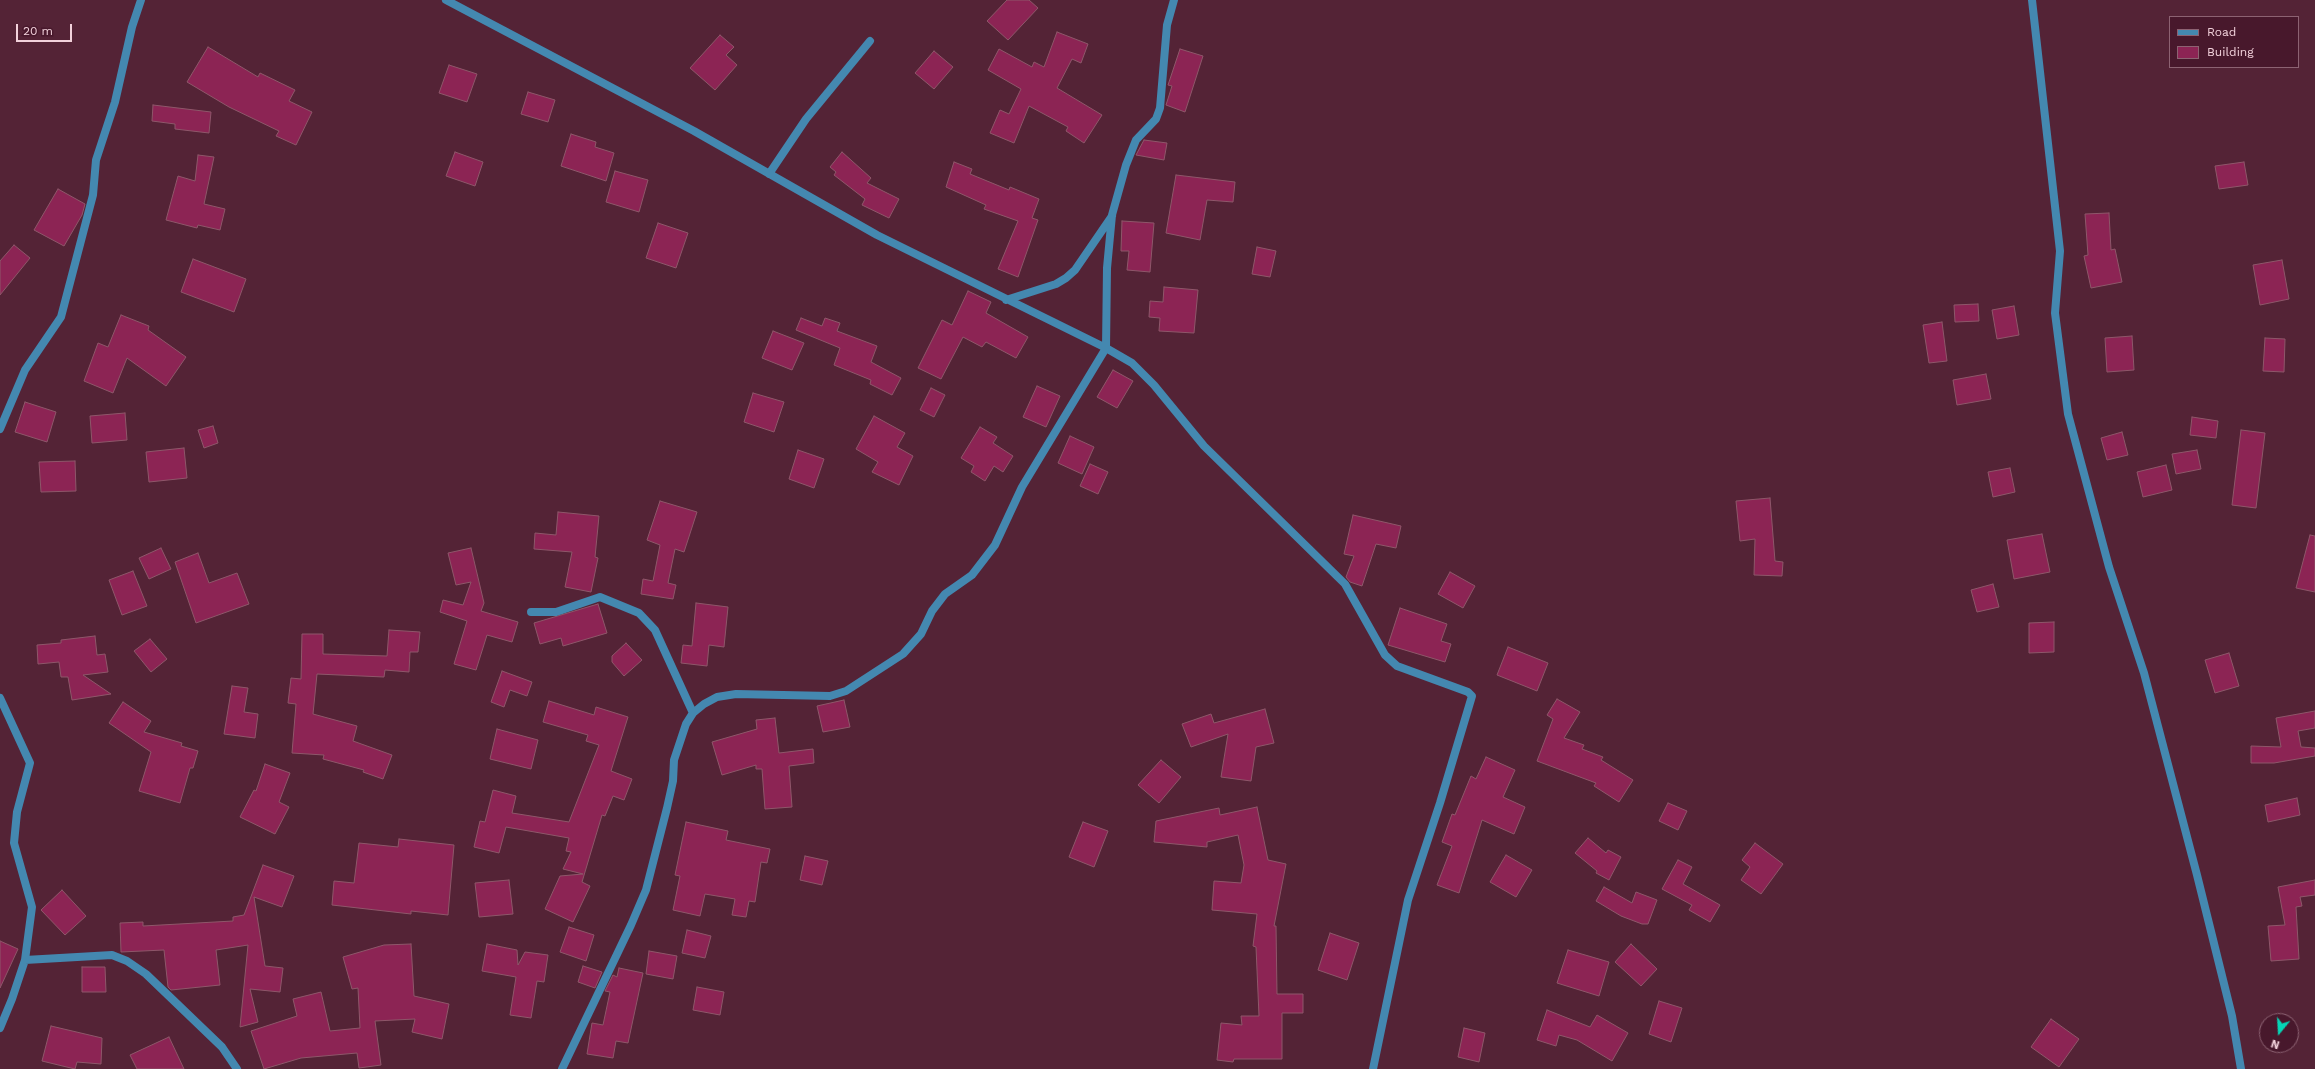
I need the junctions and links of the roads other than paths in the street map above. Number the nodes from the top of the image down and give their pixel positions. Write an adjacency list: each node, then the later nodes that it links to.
1 (141, 0): 10 (street)
2 (446, 0): 6 (street)
3 (1174, 0): 7 (street)
4 (2032, 0): 19 (street)
5 (870, 41): 6 (street)
6 (769, 174): 8 (street)
7 (1112, 215): 8 (street); 9 (street)
8 (1006, 300): 9 (street)
9 (1106, 348): 13 (street); 18 (street)
10 (0, 429)
11 (531, 612): 13 (street)
12 (0, 698): 14 (street)
13 (693, 713): 17 (street)
14 (25, 960): 15 (street); 16 (street)
15 (0, 1028)
16 (237, 1069)
17 (562, 1069)
18 (1373, 1069)
19 (2241, 1069)

